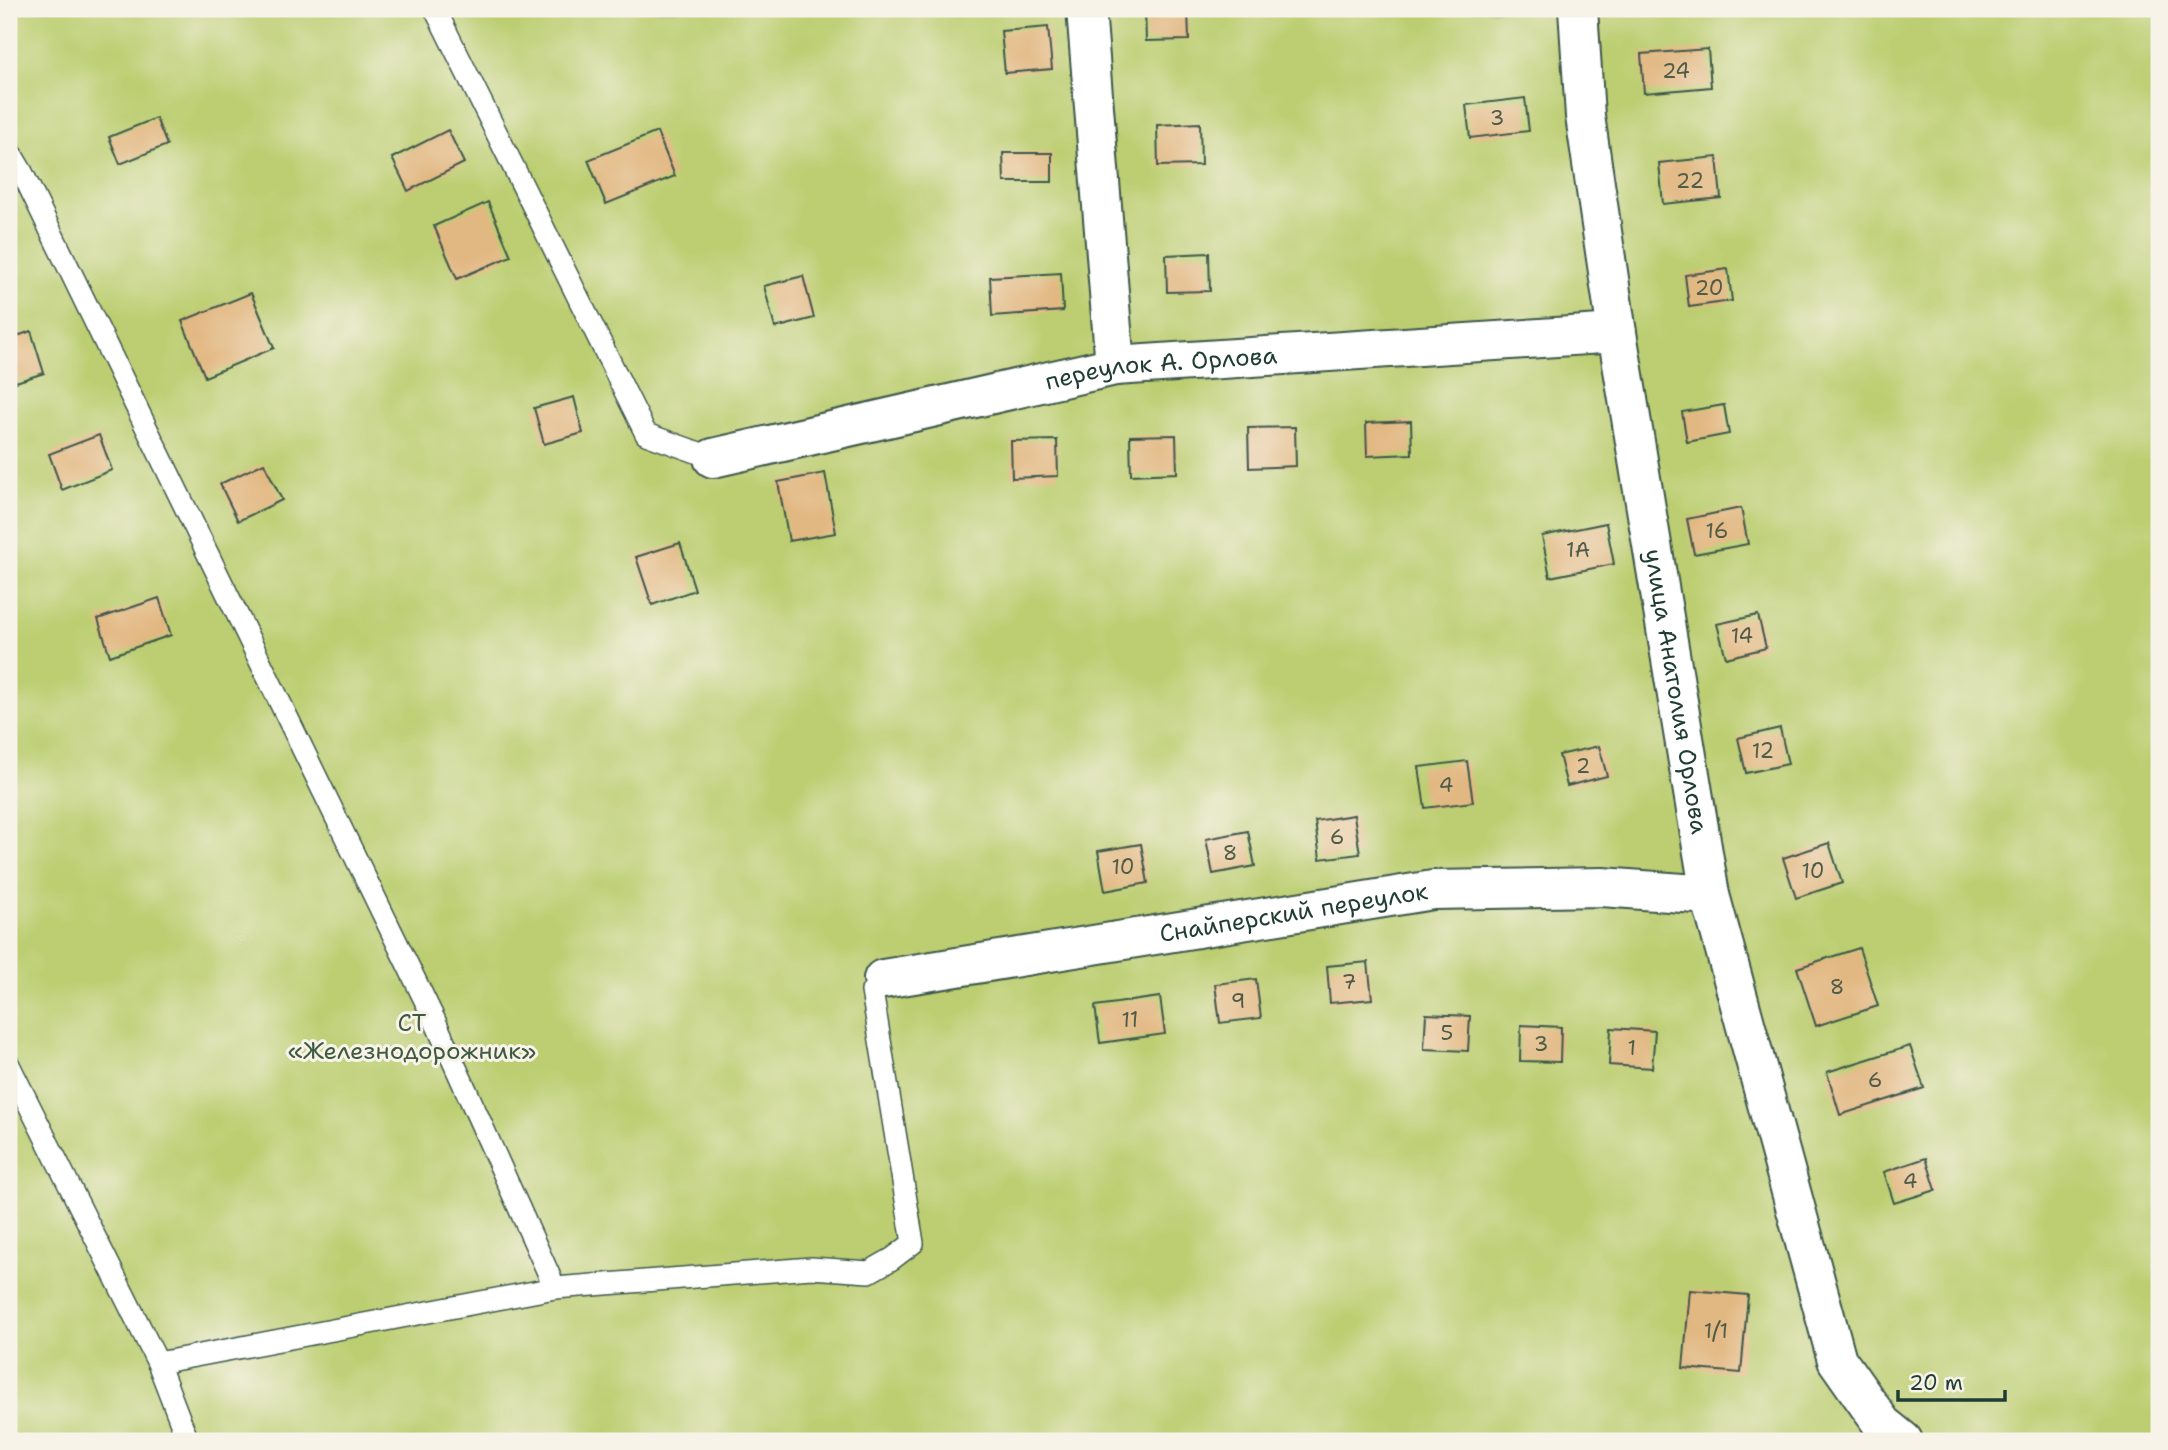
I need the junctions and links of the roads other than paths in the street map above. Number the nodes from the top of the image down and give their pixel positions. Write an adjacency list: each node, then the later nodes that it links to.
1 (435, 9): 7 (lane)
2 (1086, 9): 6 (street)
3 (1578, 9): 5 (street, улица Анатолия Орлова)
4 (9, 149): 11 (lane)
5 (1617, 333): 6 (street, переулок А. Орлова); 8 (street, улица Анатолия Орлова)
6 (1115, 366): 7 (street, переулок А. Орлова)
7 (713, 458)
8 (1710, 895): 9 (street, Снайперский переулок); 14 (street, улица Анатолия Орлова)
9 (883, 979): 11 (lane)
10 (9, 1065): 12 (lane)
11 (555, 1288): 12 (lane)
12 (158, 1363): 13 (lane)
13 (188, 1441)
14 (1903, 1441)

